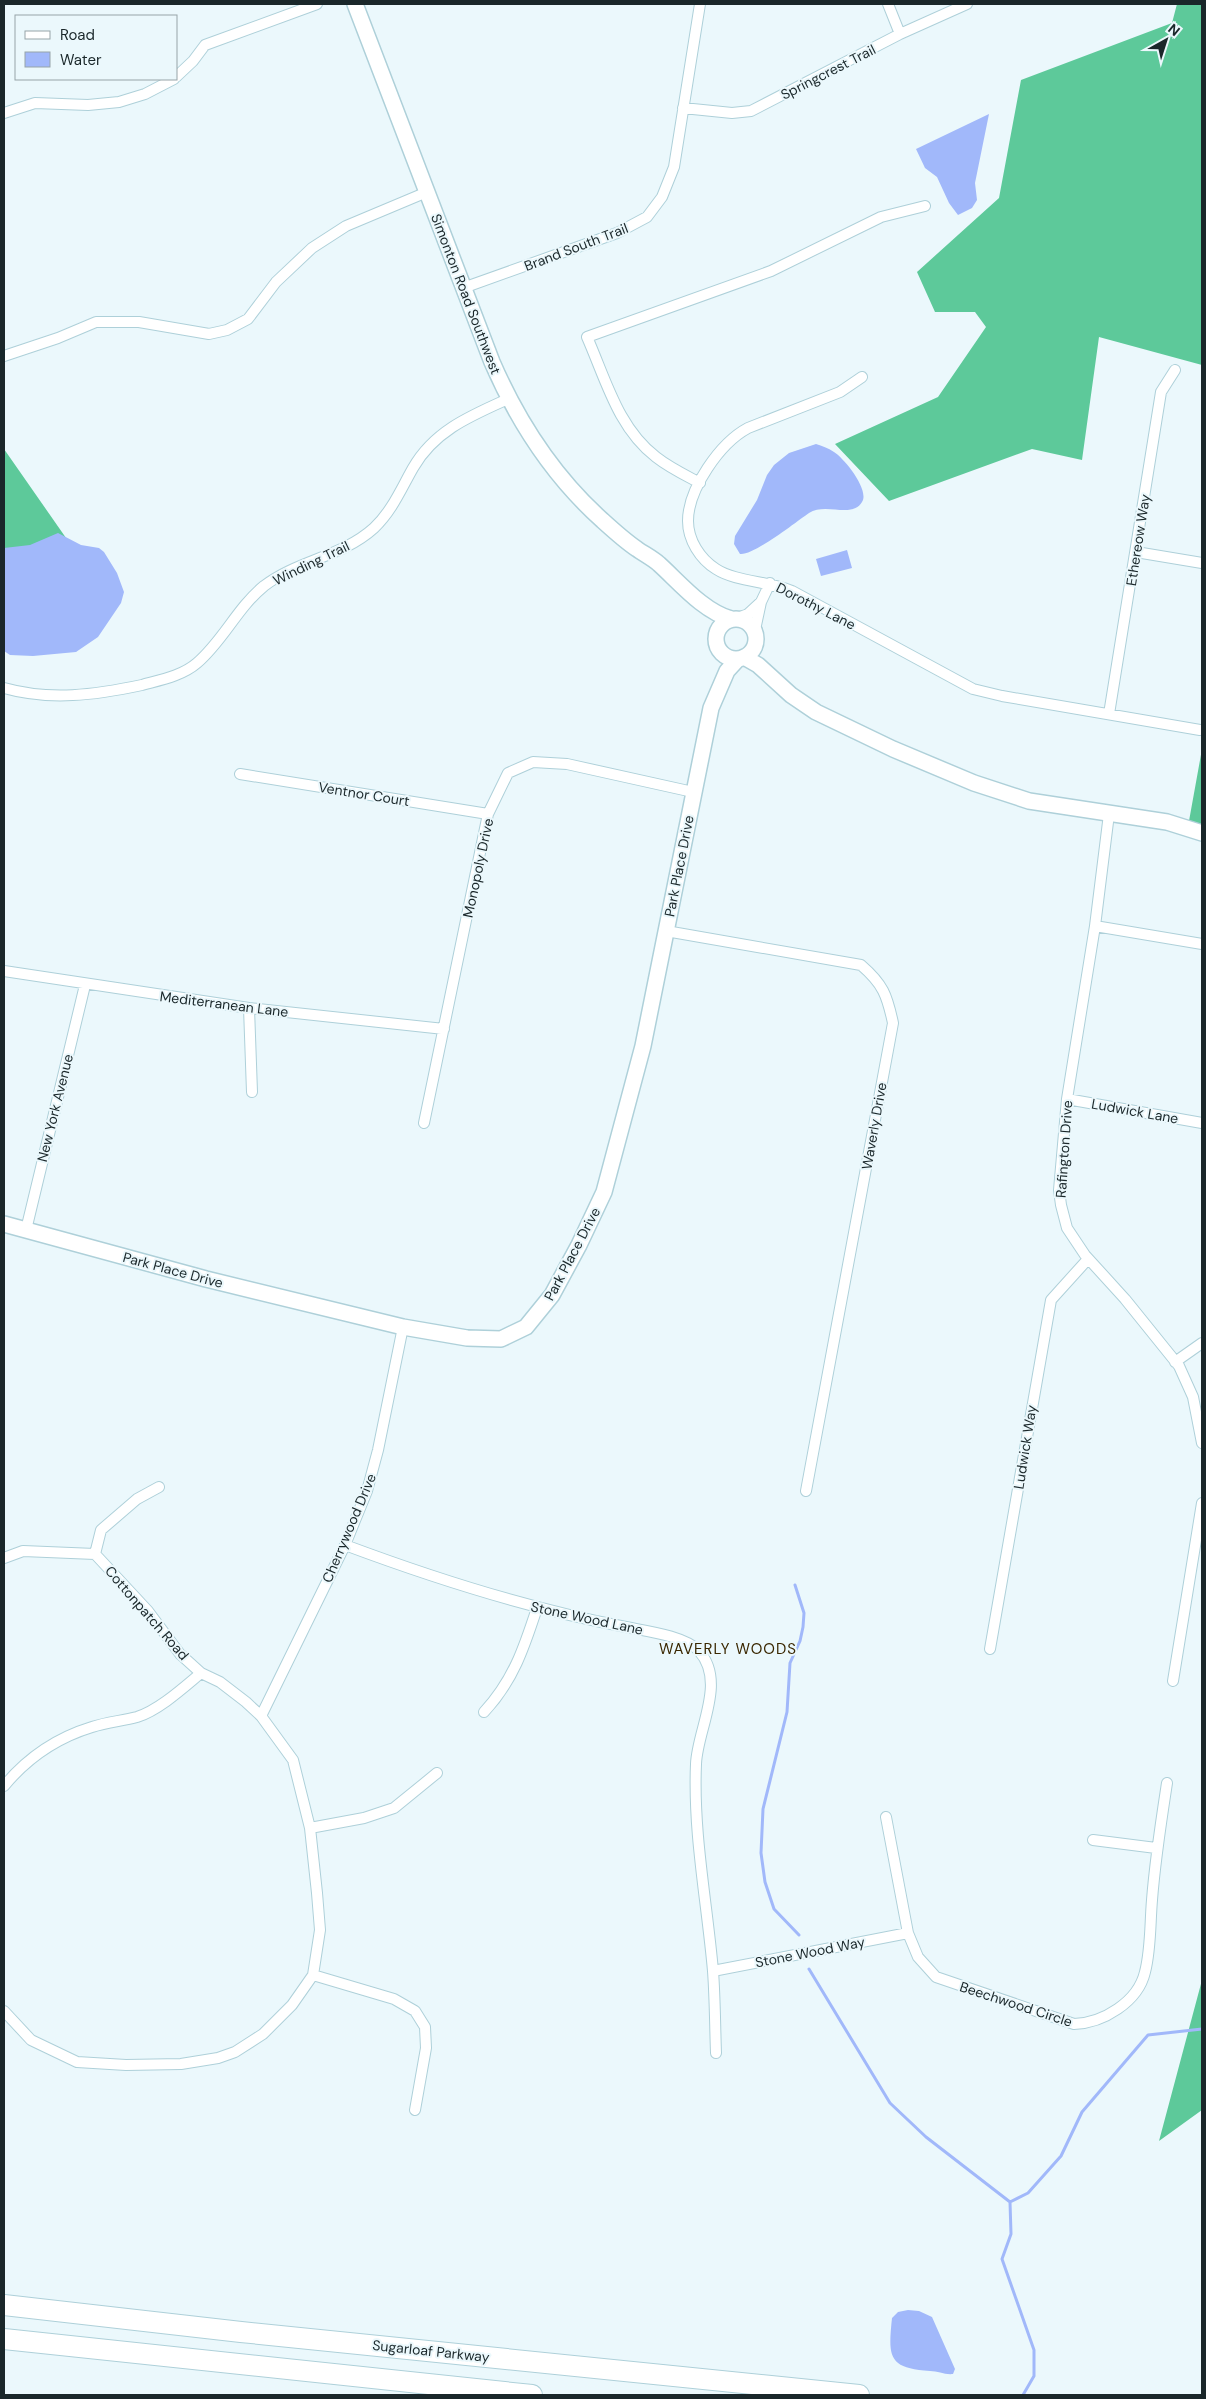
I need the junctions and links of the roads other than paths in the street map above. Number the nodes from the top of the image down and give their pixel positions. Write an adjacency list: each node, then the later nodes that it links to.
1 (317, 4): 7 (street)
2 (354, 4): 11 (street, Simonton Road Southwest)
3 (700, 4): 9 (street, Brand South Trail)
4 (888, 4): 6 (street)
5 (967, 4): 6 (street, Springcrest Trail)
6 (900, 34): 9 (street, Springcrest Trail)
7 (178, 75)
8 (171, 80): 10 (street)
9 (683, 108): 13 (street, Brand South Trail)
10 (4, 113)
11 (427, 192): 13 (street, Simonton Road Southwest); 14 (street)
12 (925, 206): 18 (street)
13 (463, 288): 17 (street, Simonton Road Southwest)
14 (4, 356)
15 (1175, 370): 20 (street, Ethereow Way)
16 (862, 377): 18 (street, Dorothy Lane)
17 (508, 399): 19 (street, Simonton Road Southwest); 29 (street, Winding Trail)
18 (700, 483): 22 (street, Dorothy Lane)
19 (636, 548): 24 (street, Simonton Road Southwest); 25 (street, Simonton Road Southwest)
20 (1136, 552): 21 (street); 31 (street, Ethereow Way)
21 (1202, 564)
22 (770, 583): 23 (street); 31 (street, Dorothy Lane)
23 (762, 602): 24 (street); 26 (street)
24 (734, 618): 25 (street); 26 (street)
25 (716, 633): 27 (street)
26 (755, 637): 28 (street); 32 (street)
27 (721, 652): 28 (street); 30 (street, Park Place Drive)
28 (741, 658): 30 (street, Park Place Drive); 32 (street)
29 (4, 688)
30 (711, 708): 35 (street, Park Place Drive)
31 (1109, 714): 33 (street, Dorothy Lane)
32 (826, 715): 37 (street)
33 (1200, 730)
34 (240, 774): 36 (street, Ventnor Court)
35 (693, 792): 36 (street, Monopoly Drive); 40 (street, Park Place Drive)
36 (488, 814): 45 (street, Monopoly Drive)
37 (1109, 814): 38 (street); 39 (street, Rafington Drive)
38 (1202, 833)
39 (1095, 926): 41 (street); 47 (street, Rafington Drive)
40 (666, 931): 53 (street, Park Place Drive); 58 (street, Waverly Drive)
41 (1202, 944)
42 (4, 971): 43 (street, Mediterranean Lane)
43 (85, 985): 44 (street, Mediterranean Lane); 51 (street, New York Avenue)
44 (248, 1008): 45 (street, Mediterranean Lane); 46 (street)
45 (444, 1029): 48 (street, Monopoly Drive)
46 (252, 1092)
47 (1067, 1099): 49 (street, Ludwick Lane); 52 (street, Rafington Drive)
48 (424, 1123)
49 (1202, 1123)
50 (4, 1224): 51 (street, Park Place Drive)
51 (26, 1230): 53 (street, Park Place Drive)
52 (1088, 1258): 55 (street, Rafington Drive); 64 (street, Ludwick Way)
53 (403, 1327): 60 (street, Cherrywood Drive)
54 (1202, 1344): 55 (street)
55 (1175, 1362): 56 (street, Rafington Drive)
56 (1202, 1443)
57 (159, 1487): 61 (street)
58 (806, 1491)
59 (1202, 1503): 66 (street)
60 (344, 1545): 63 (street, Stone Wood Lane); 68 (street, Cherrywood Drive)
61 (95, 1554): 62 (street, Cottonpatch Road); 65 (street, Cottonpatch Road)
62 (4, 1558)
63 (537, 1608): 67 (street); 77 (street, Stone Wood Lane)
64 (990, 1649)
65 (201, 1674): 68 (street, Cottonpatch Road); 71 (street)
66 (1173, 1681)
67 (484, 1712)
68 (261, 1716): 73 (street, Cottonpatch Road)
69 (437, 1773): 73 (street)
70 (1167, 1783): 75 (street, Beechwood Circle)
71 (4, 1786)
72 (886, 1817): 76 (street, Beechwood Circle)
73 (310, 1828): 78 (street, Cottonpatch Road)
74 (1093, 1840): 75 (street)
75 (1156, 1848): 76 (street, Beechwood Circle)
76 (908, 1933): 77 (street, Stone Wood Way)
77 (713, 1971): 80 (street, Stone Wood Lane)
78 (313, 1975): 79 (street, Cottonpatch Road); 81 (street)
79 (4, 2011)
80 (716, 2053)
81 (415, 2110)
82 (4, 2305): 85 (highway, Sugarloaf Parkway)
83 (4, 2339): 84 (highway)
84 (532, 2395)
85 (859, 2395)

